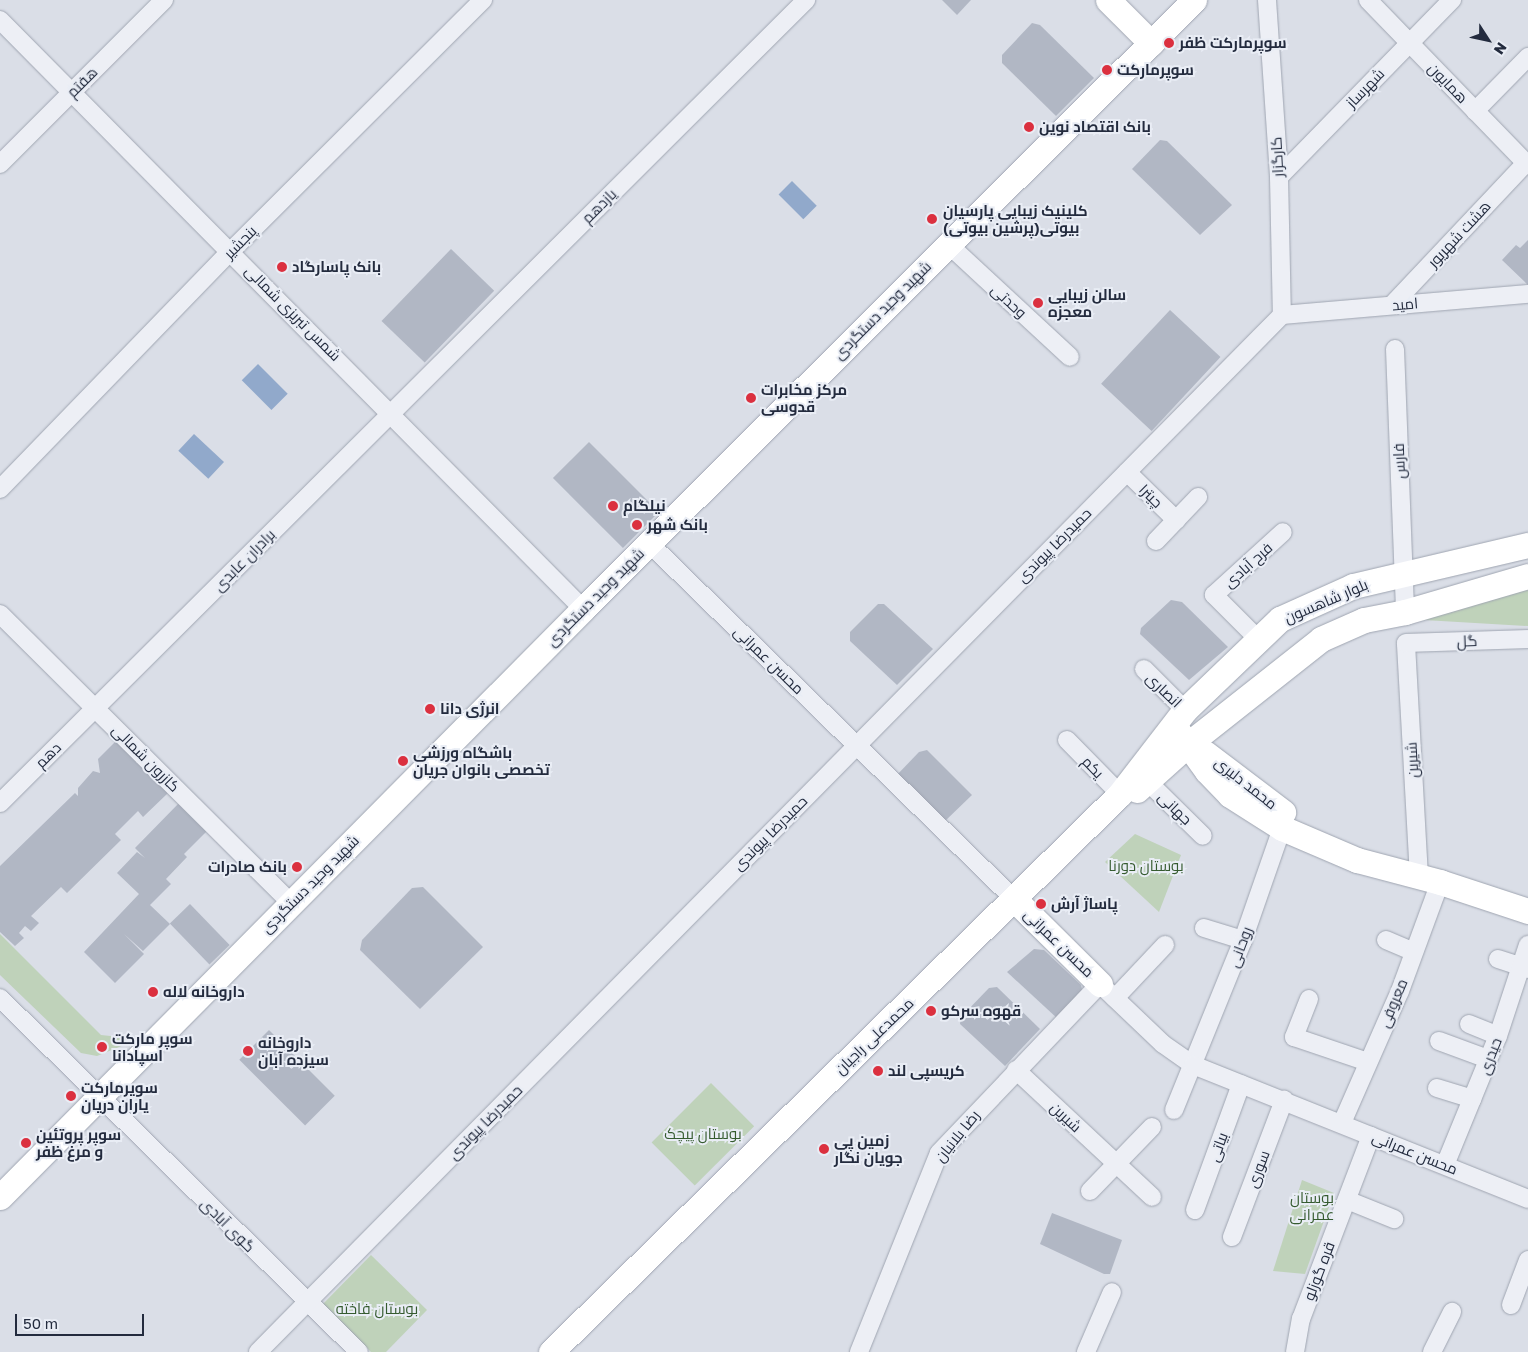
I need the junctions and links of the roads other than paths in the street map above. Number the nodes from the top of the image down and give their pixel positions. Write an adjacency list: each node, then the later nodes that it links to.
1 (164, 0): 13 (street, هفتم)
2 (484, 0): 19 (street, پنجشیر)
3 (806, 0): 25 (street, یازدهم)
4 (1108, 0): 10 (main road)
5 (1194, 0): 10 (main road, شهید وحید دستگردی)
6 (1267, 0): 17 (street, کارگزار)
7 (1368, 0): 11 (street, همایون)
8 (1452, 0): 11 (street, شهرساز)
9 (0, 20): 13 (street, شمس تبریزی شمالی)
10 (1151, 42): 18 (main road, شهید وحید دستگردی)
11 (1410, 43): 14 (street, همایون); 17 (street, شهرساز)
12 (1528, 57): 14 (street)
13 (72, 92): 15 (street, هفتم); 19 (street, شمس تبریزی شمالی)
14 (1475, 111): 16 (street, همایون)
15 (0, 164)
16 (1527, 164): 21 (street, هشت شهریور)
17 (1279, 177): 22 (street, کارگزار)
18 (948, 244): 24 (street, وحدتی); 32 (main road, شهید وحید دستگردی)
19 (231, 251): 25 (street, شمس تبریزی شمالی); 27 (street, پنجشیر)
20 (1528, 294): 21 (street, امید)
21 (1392, 305): 22 (street, امید)
22 (1282, 315): 26 (street, حمیدرضا پیوندی)
23 (1395, 349): 34 (street, فارس)
24 (1070, 358)
25 (392, 412): 36 (street, شمس تبریزی شمالی); 43 (street, برادران عابدی)
26 (1127, 472): 29 (street, چیترا); 46 (street, حمیدرضا پیوندی)
27 (0, 489)
28 (1198, 497): 29 (street, چیترا)
29 (1176, 520): 31 (street, چیترا)
30 (1283, 532): 40 (street, فرح آبادی)
31 (1156, 541)
32 (649, 543): 36 (main road, شهید وحید دستگردی); 46 (street, محسن عمرانی)
33 (1528, 545): 34 (main road, بلوار شاهسون)
34 (1403, 573): 37 (street, فارس); 40 (main road, بلوار شاهسون)
35 (1528, 576): 37 (main road)
36 (583, 608): 54 (main road, شهید وحید دستگردی)
37 (1405, 612): 44 (main road)
38 (0, 614): 43 (street, کازرون شمالی)
39 (1528, 639): 41 (street, گل)
40 (1259, 640): 44 (main road, بلوار شاهسون)
41 (1406, 643): 52 (street, شیرین)
42 (1144, 669): 44 (street, انصاری)
43 (95, 708): 49 (street, دهم); 54 (street, کازرون شمالی)
44 (1182, 727): 47 (main road, محمدعلی راجیان); 48 (main road, محمدعلی راجیان); 50 (main road, محمد دلیری); 52 (main road, محمد دلیری)
45 (1067, 740): 48 (street, یکم)
46 (857, 746): 55 (street, محسن عمرانی); 96 (street, حمیدرضا پیوندی)
47 (1147, 781): 51 (street, جهانی); 55 (main road, محمدعلی راجیان)
48 (1120, 794): 55 (main road, محمدعلی راجیان)
49 (0, 803)
50 (1282, 828): 52 (main road, محمد دلیری); 58 (street, روحانی)
51 (1202, 836)
52 (1425, 874): 53 (main road, محمد دلیری); 56 (main road, محمد دلیری); 62 (street, معروفی)
53 (1528, 897)
54 (291, 903): 77 (main road, شهید وحید دستگردی)
55 (1018, 904): 65 (main road, محسن عمرانی); 101 (main road, محمدعلی راجیان); 102 (main road, محمدعلی راجیان)
56 (1528, 911)
57 (1204, 928): 58 (street)
58 (1243, 940): 73 (street, روحانی)
59 (1386, 940): 62 (street)
60 (1165, 945): 65 (street, رضا بلانیان)
61 (1528, 945): 64 (street, حیدری)
62 (1414, 952): 72 (street, معروفی)
63 (1498, 959): 64 (street)
64 (1525, 968): 69 (street, حیدری)
65 (1108, 991): 73 (street, محسن عمرانی); 74 (street, رضا بلانیان)
66 (0, 998): 77 (street, گوی آبادی)
67 (1308, 999): 72 (street)
68 (1468, 1024): 69 (street)
69 (1498, 1036): 71 (street, حیدری)
70 (1439, 1042): 71 (street)
71 (1488, 1059): 78 (street, حیدری)
72 (1368, 1062): 81 (street, معروفی)
73 (1193, 1065): 75 (street, محسن عمرانی); 80 (street, روحانی)
74 (1016, 1070): 84 (street, شیرین); 103 (street, رضا بلانیان)
75 (1241, 1084): 79 (street, محسن عمرانی); 91 (street, بیاتی)
76 (1436, 1088): 78 (street)
77 (98, 1097): 87 (main road, شهید وحید دستگردی); 96 (street, گوی آبادی)
78 (1472, 1099): 85 (street, حیدری)
79 (1284, 1100): 81 (street, محسن عمرانی); 93 (street, سوری)
80 (1174, 1110)
81 (1342, 1123): 83 (street, محسن عمرانی)
82 (1152, 1127): 84 (street)
83 (1371, 1136): 85 (street, محسن عمرانی); 90 (street, قره گوزلو)
84 (1117, 1164): 86 (street); 88 (street, شیرین)
85 (1446, 1165): 89 (street, محسن عمرانی)
86 (1090, 1191)
87 (0, 1197)
88 (1152, 1197)
89 (1528, 1199)
90 (1347, 1200): 92 (street); 105 (street, قره گوزلو)
91 (1195, 1210)
92 (1394, 1219)
93 (1232, 1237)
94 (1528, 1260): 97 (street)
95 (1112, 1292): 104 (street)
96 (307, 1303): 99 (street, حمیدرضا پیوندی); 100 (street, گوی آبادی)
97 (1511, 1305)
98 (1452, 1312): 106 (street)
99 (258, 1352)
100 (359, 1352)
101 (552, 1352)
102 (570, 1352)
103 (859, 1352)
104 (1086, 1352)
105 (1295, 1352)
106 (1432, 1352)

